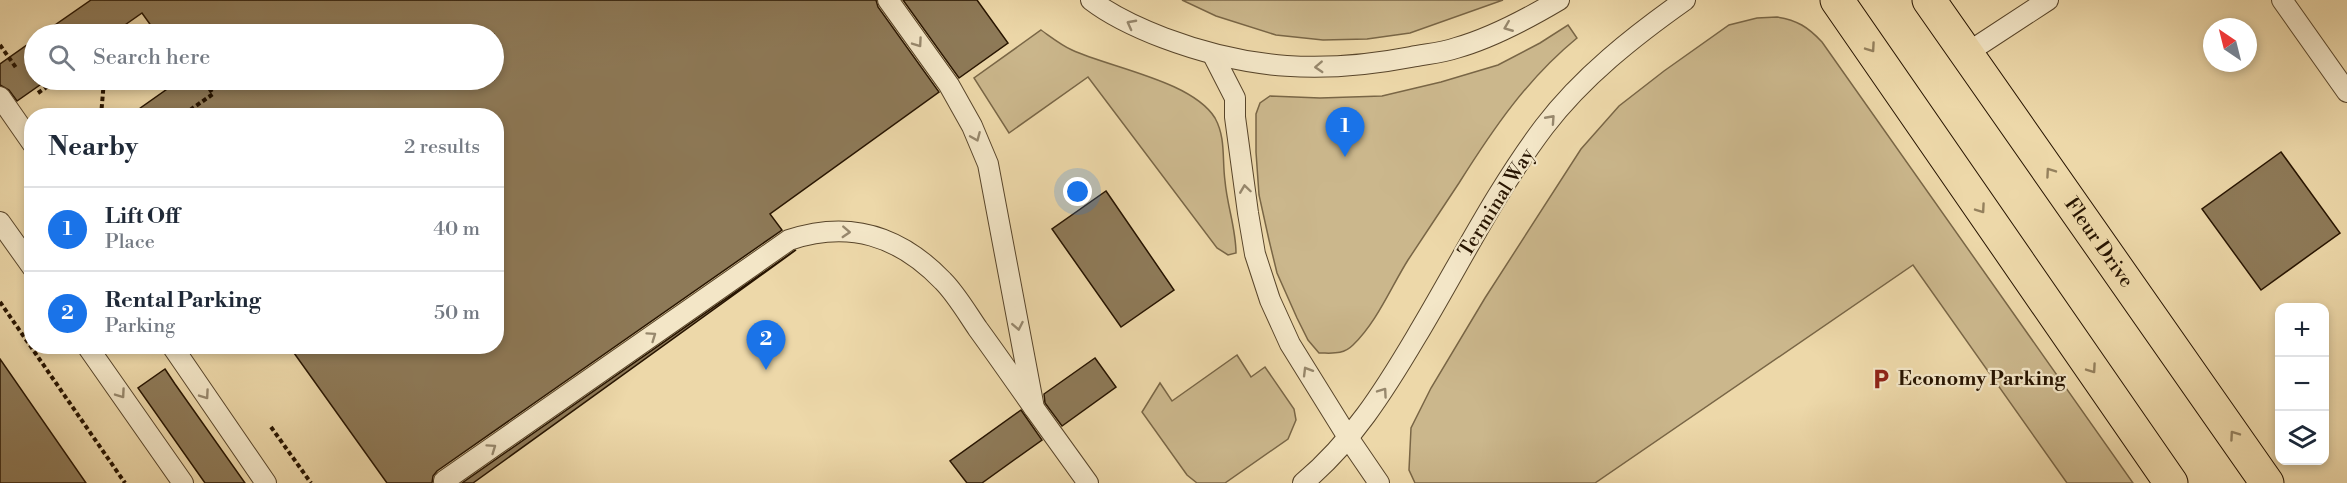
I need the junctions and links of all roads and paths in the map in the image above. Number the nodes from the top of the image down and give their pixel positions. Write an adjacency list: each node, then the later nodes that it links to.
1 (888, 0): 27 (lane, one-way to 27)
2 (1091, 0): 10 (lane, one-way to 2)
3 (1559, 0): 10 (lane, one-way to 10)
4 (1685, 0): 28 (lane, Terminal Way, one-way to 4)
5 (1837, 0): 36 (main road, one-way to 36)
6 (1929, 0): 9 (main road, Fleur Drive)
7 (2048, 0): 9 (lane)
8 (2282, 0): 14 (lane)
9 (1966, 53): 37 (main road, Fleur Drive, one-way to 9)
10 (1213, 55): 28 (lane, one-way to 10)
11 (42, 90): 15 (path)
12 (103, 90): 17 (path)
13 (210, 90): 18 (path)
14 (2347, 91)
15 (36, 94)
16 (0, 98): 19 (lane)
17 (102, 108)
18 (193, 108)
19 (24, 132)
20 (0, 222): 21 (lane)
21 (24, 256)
22 (0, 302): 23 (path)
23 (24, 337)
24 (36, 354): 30 (path)
25 (93, 354): 31 (lane, one-way to 31)
26 (177, 354): 32 (lane, one-way to 32)
27 (1034, 408): 29 (lane, one-way to 27); 33 (lane)
28 (1348, 439): 34 (lane, Terminal Way); 35 (lane)
29 (444, 481)
30 (125, 483)
31 (183, 483)
32 (266, 483)
33 (1088, 483)
34 (1303, 483)
35 (1378, 483)
36 (2171, 483)
37 (2267, 483)

